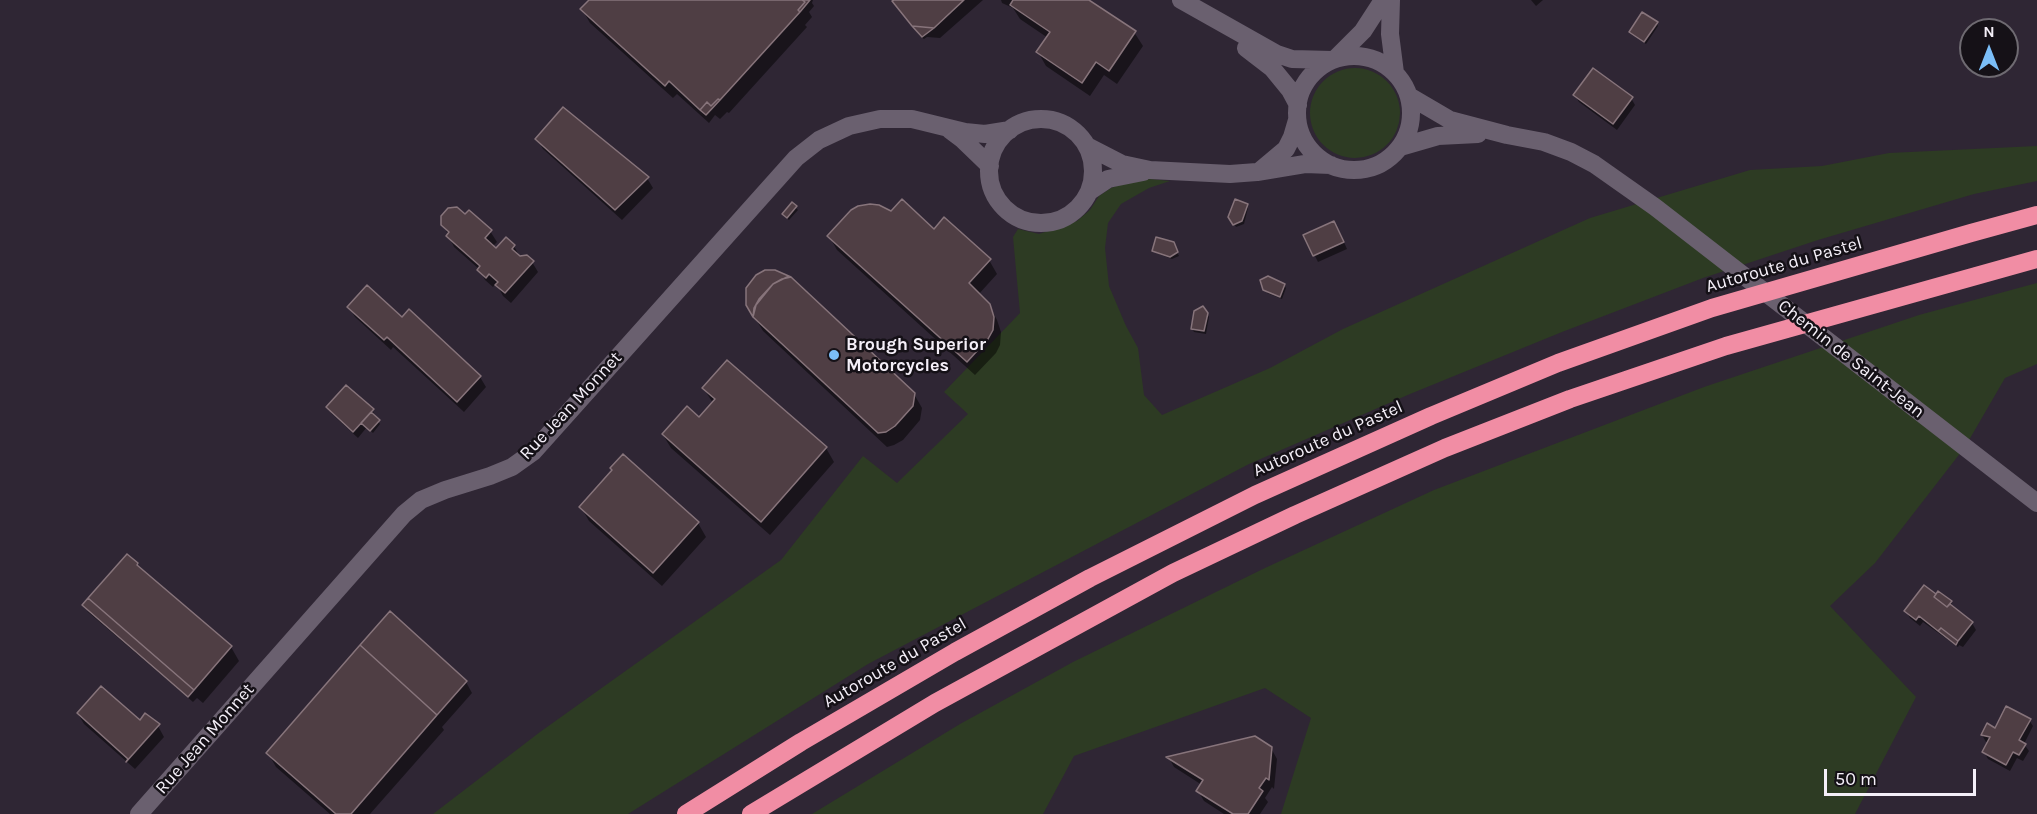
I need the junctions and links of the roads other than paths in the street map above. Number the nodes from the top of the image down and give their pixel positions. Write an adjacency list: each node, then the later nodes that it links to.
1 (1180, 0): 4 (street)
2 (1383, 0): 5 (street)
3 (1391, 0): 6 (street)
4 (1204, 15): 5 (street); 8 (street)
5 (1334, 59): 6 (street); 8 (street)
6 (1395, 73): 7 (street)
7 (1409, 96): 11 (street, Chemin de Saint-Jean); 13 (street)
8 (1298, 112): 14 (street); 17 (street)
9 (946, 127): 10 (street, Rue Jean Monnet); 15 (street, Rue Jean Monnet); 22 (street, Rue Jean Monnet)
10 (1010, 130): 12 (street); 15 (street)
11 (1507, 135): 13 (street, Chemin de Saint-Jean); 21 (street, Chemin de Saint-Jean)
12 (1087, 146): 16 (street); 18 (street)
13 (1400, 147): 14 (street)
14 (1330, 165): 17 (street)
15 (990, 166): 18 (street)
16 (1150, 170): 17 (street); 18 (street)
17 (1257, 172)
18 (1090, 191)
19 (2037, 216): 23 (highway, Autoroute du Pastel)
20 (2037, 259): 24 (highway)
21 (2037, 503)
22 (139, 814)
23 (686, 814)
24 (751, 814)

